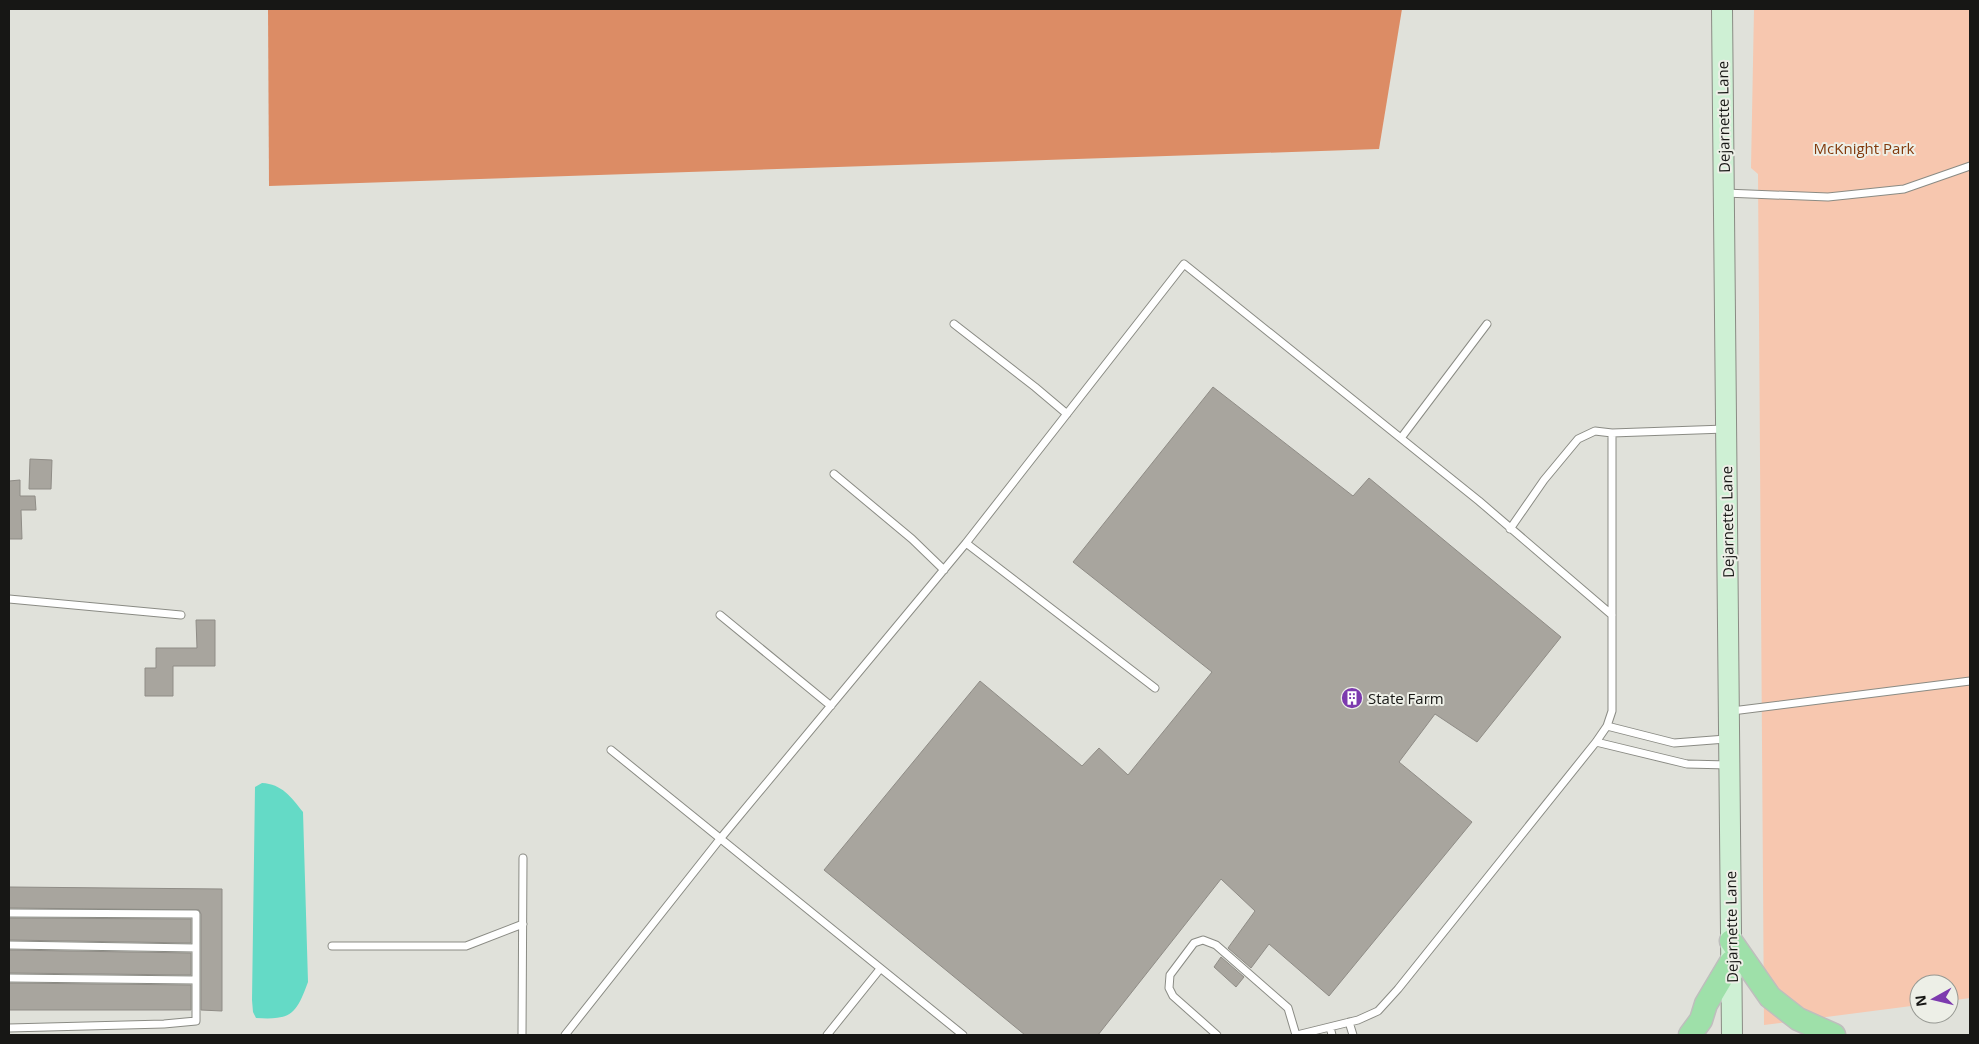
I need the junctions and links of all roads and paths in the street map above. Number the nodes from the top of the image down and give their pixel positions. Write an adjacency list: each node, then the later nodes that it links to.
1 (1722, 9): 3 (main road, Dejarnette Lane)
2 (1970, 166): 3 (lane)
3 (1723, 193): 7 (main road, Dejarnette Lane)
4 (954, 324): 6 (lane)
5 (1487, 324): 9 (lane)
6 (1067, 414): 9 (lane); 12 (lane)
7 (1726, 429): 8 (lane); 21 (main road, Dejarnette Lane)
8 (1612, 432): 11 (lane); 17 (lane)
9 (1400, 438): 11 (lane)
10 (834, 474): 13 (lane)
11 (1510, 529): 17 (lane)
12 (966, 544): 13 (lane); 19 (lane)
13 (944, 570): 20 (lane)
14 (9, 599): 15 (lane)
15 (181, 615)
16 (720, 615): 20 (lane)
17 (1612, 615): 22 (lane)
18 (1970, 680): 21 (lane)
19 (1155, 688)
20 (831, 706): 27 (lane)
21 (1729, 711): 23 (main road, Dejarnette Lane)
22 (1607, 726): 23 (lane); 24 (lane)
23 (1729, 739): 26 (main road, Dejarnette Lane)
24 (1596, 742): 26 (lane); 38 (lane)
25 (611, 750): 27 (lane)
26 (1729, 765): 34 (main road, Dejarnette Lane)
27 (720, 839): 35 (lane); 42 (lane)
28 (523, 858): 30 (lane)
29 (9, 913): 33 (lane)
30 (523, 924): 32 (lane); 41 (lane)
31 (9, 945): 33 (lane)
32 (332, 946)
33 (196, 948): 37 (lane)
34 (1731, 952): 49 (main road); 50 (main road, Dejarnette Lane); 51 (main road)
35 (880, 969): 43 (lane); 44 (lane)
36 (9, 978): 37 (lane)
37 (196, 980): 40 (lane)
38 (1349, 1022): 39 (lane); 48 (lane)
39 (1330, 1027): 46 (lane); 47 (lane)
40 (9, 1028)
41 (522, 1035)
42 (565, 1035)
43 (827, 1035)
44 (962, 1035)
45 (1217, 1035): 46 (lane)
46 (1296, 1035)
47 (1332, 1035)
48 (1353, 1035)
49 (1690, 1035)
50 (1732, 1035)
51 (1834, 1035)

